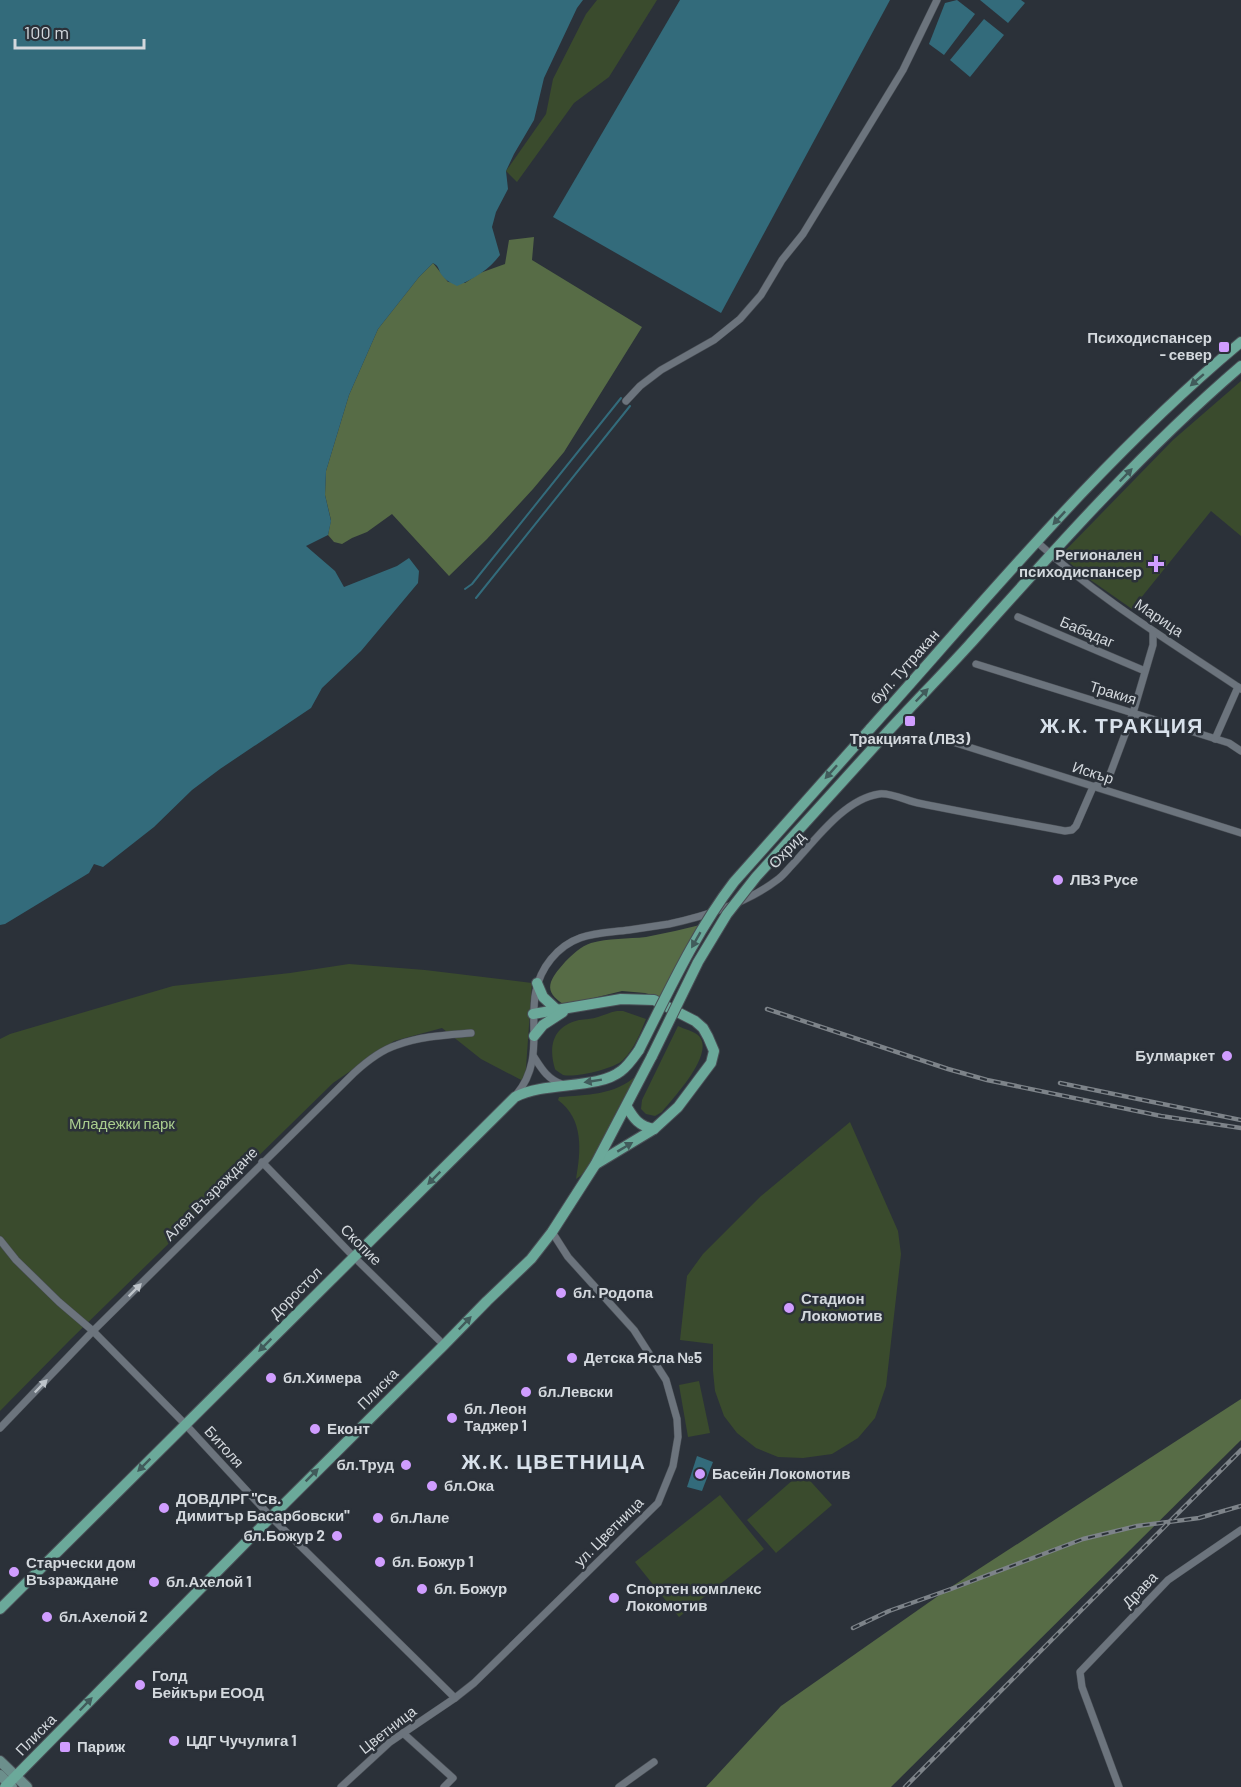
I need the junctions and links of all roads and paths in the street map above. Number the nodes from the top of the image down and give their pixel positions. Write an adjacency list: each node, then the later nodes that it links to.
1 (938, 0): 4 (street)
2 (1241, 342): 5 (main road, бул. Тутракан, one-way to 5)
3 (1241, 366): 6 (main road, бул. Тутракан, one-way to 3)
4 (626, 401)
5 (1037, 542): 6 (street, Марица); 23 (main road, бул. Тутракан, one-way to 23, bridge)
6 (1050, 554): 8 (street, Марица); 24 (main road, бул. Тутракан, one-way to 6, bridge)
7 (1018, 617): 10 (street, Бабадаг)
8 (1153, 632): 10 (street); 11 (street, Марица)
9 (976, 664): 12 (street, Тракия)
10 (1145, 671): 12 (street)
11 (1240, 688): 14 (street)
12 (1133, 713): 14 (street, Тракия); 16 (street)
13 (937, 738): 16 (street, Искър)
14 (1215, 739): 15 (street, Тракия)
15 (1241, 750)
16 (1093, 787): 17 (street, Искър); 18 (street, Охрид)
17 (1241, 833)
18 (537, 983): 19 (main road); 20 (street, Охрид)
19 (563, 1010): 20 (main road); 22 (main road); 29 (main road)
20 (533, 1014): 22 (street, Охрид)
21 (471, 1033): 30 (street, Алея Възраждане)
22 (534, 1036): 25 (street, Охрид)
23 (639, 1050): 26 (main road, Доростол, one-way to 26)
24 (652, 1056): 28 (main road, Плиска)
25 (534, 1057): 26 (street); 27 (street)
26 (564, 1085): 27 (main road, Доростол)
27 (515, 1097): 34 (main road, Доростол, one-way to 34)
28 (627, 1107): 29 (main road); 31 (main road, Плиска)
29 (654, 1129): 31 (main road, one-way to 29)
30 (262, 1162): 34 (street, Скопие); 35 (street, Алея Възраждане, one-way to 30)
31 (595, 1165): 32 (main road, Плиска)
32 (552, 1232): 36 (main road, Плиска, one-way to 32); 42 (street, ул. Цветница)
33 (0, 1240): 35 (street, Битоля)
34 (354, 1257): 36 (street, Скопие); 37 (main road, Доростол, one-way to 37)
35 (93, 1331): 37 (street, Битоля); 38 (street, Алея Възраждане, one-way to 35)
36 (444, 1346): 39 (main road, Плиска, one-way to 36)
37 (185, 1424): 39 (street, Битоля); 41 (main road, Доростол, one-way to 41)
38 (0, 1428)
39 (271, 1516): 42 (street, Битоля); 47 (main road, Плиска, one-way to 39)
40 (1241, 1530): 52 (street, Драва)
41 (0, 1610)
42 (455, 1698): 43 (street, Цветница)
43 (403, 1733): 49 (street, Цветница); 50 (street)
44 (0, 1761): 47 (main road)
45 (654, 1762): 51 (street)
46 (0, 1775): 47 (main road)
47 (11, 1783): 48 (main road)
48 (27, 1787)
49 (341, 1787)
50 (444, 1787)
51 (619, 1787)
52 (1119, 1787)

